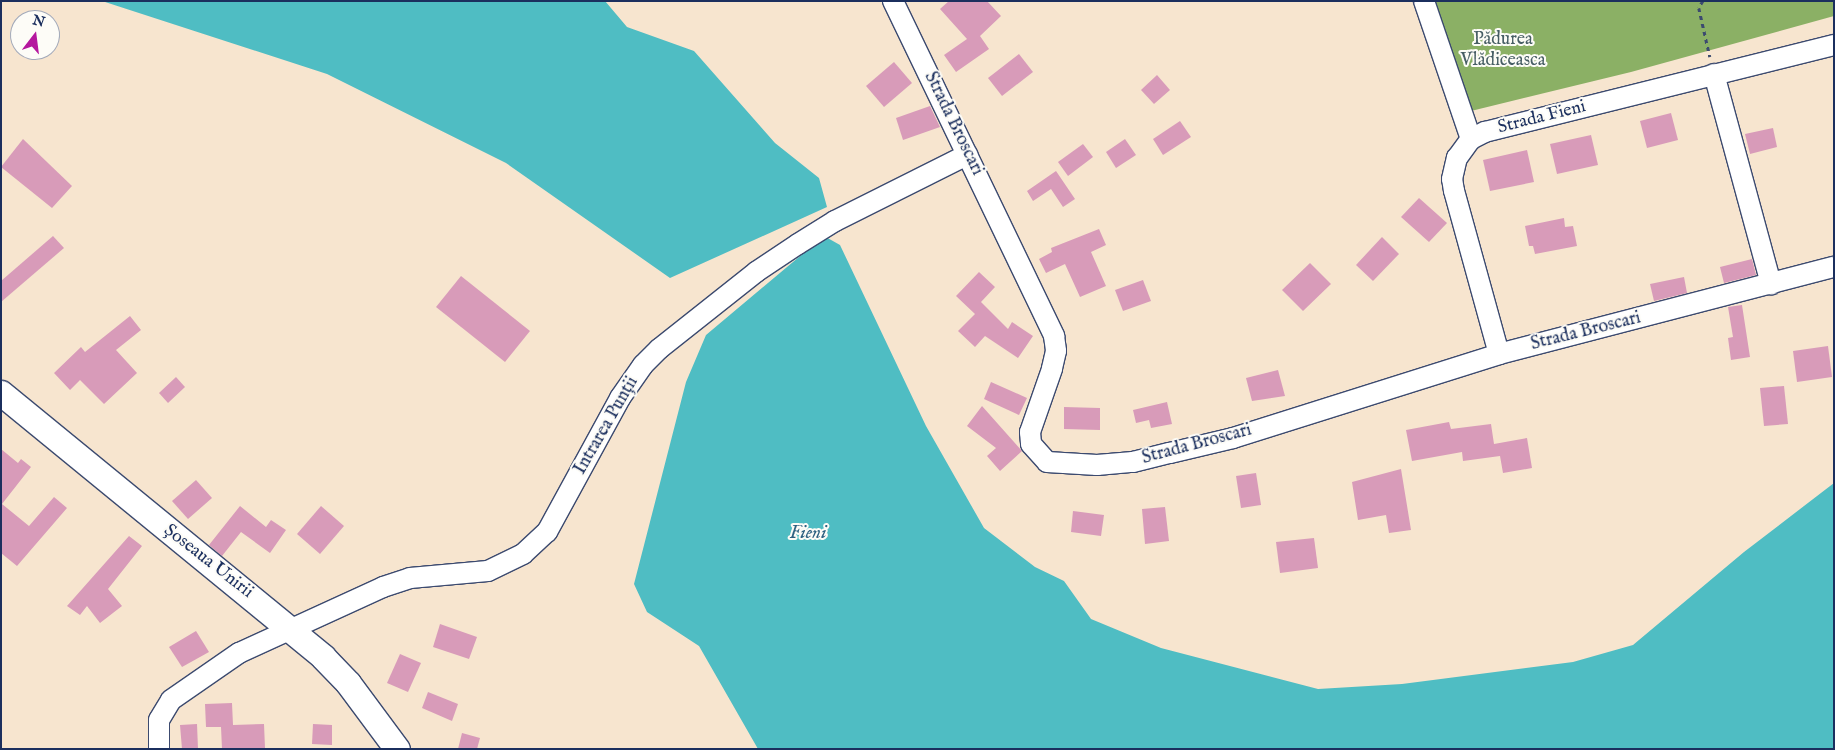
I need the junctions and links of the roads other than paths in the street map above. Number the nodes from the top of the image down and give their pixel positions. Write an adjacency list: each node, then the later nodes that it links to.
1 (893, 1): 6 (street, Strada Broscari)
2 (1424, 1): 5 (street)
3 (1834, 45): 4 (street, Strada Fieni)
4 (1714, 74): 5 (street, Strada Fieni); 8 (street)
5 (1471, 139): 9 (street)
6 (967, 155): 9 (street, Strada Broscari); 11 (street, Intrarea Punții)
7 (1834, 267): 8 (street, Strada Broscari)
8 (1771, 284): 9 (street, Strada Broscari)
9 (1499, 354)
10 (1, 393): 11 (main road, Șoseaua Unirii)
11 (293, 630): 12 (street, Intrarea Punții); 13 (main road, Șoseaua Unirii)
12 (159, 749)
13 (398, 749)

